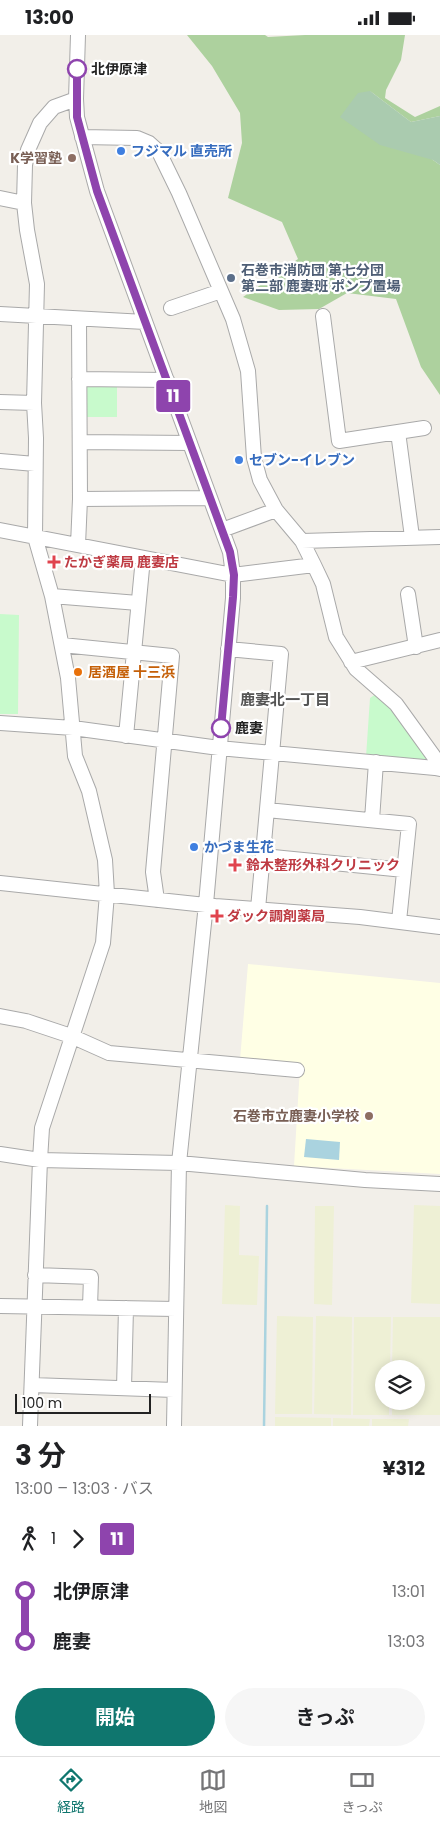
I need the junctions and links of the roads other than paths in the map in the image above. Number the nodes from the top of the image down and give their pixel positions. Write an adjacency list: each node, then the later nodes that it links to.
1 (78, 35): 2 (street)
2 (76, 99): 3 (street); 5 (street)
3 (82, 137): 6 (street); 12 (street)
4 (0, 199): 5 (street)
5 (24, 203): 9 (street)
6 (221, 291): 7 (street); 25 (street)
7 (170, 308)
8 (0, 314): 9 (street)
9 (36, 317): 11 (street); 16 (street)
10 (322, 317): 18 (street)
11 (79, 319): 12 (street); 13 (street)
12 (146, 322): 14 (street)
13 (79, 379): 14 (street); 19 (street)
14 (167, 380): 20 (street)
15 (0, 402): 16 (street)
16 (34, 403): 22 (street)
17 (424, 428): 18 (street)
18 (398, 432): 29 (street)
19 (80, 442): 20 (street); 24 (street)
20 (190, 443): 23 (street)
21 (0, 461): 22 (street)
22 (35, 464): 28 (street)
23 (210, 498): 24 (street); 27 (street)
24 (80, 499): 32 (street)
25 (276, 510): 27 (street); 31 (street)
26 (0, 530): 28 (street)
27 (222, 530): 35 (street)
28 (35, 537): 32 (street); 37 (street)
29 (412, 537): 30 (street); 31 (street)
30 (440, 537)
31 (302, 541): 34 (street)
32 (78, 545): 33 (street)
33 (143, 558): 35 (street); 38 (street)
34 (314, 565): 35 (street); 44 (street)
35 (234, 575): 42 (street)
36 (408, 594): 41 (street)
37 (52, 596): 38 (street); 40 (street)
38 (138, 603): 43 (street)
39 (440, 641): 41 (street)
40 (62, 645): 43 (street); 46 (street)
41 (416, 647): 44 (street)
42 (228, 649): 49 (street); 50 (street)
43 (134, 652): 47 (street); 48 (street)
44 (351, 662): 52 (street)
45 (0, 723): 46 (street)
46 (73, 728): 47 (street); 59 (street)
47 (126, 736): 48 (street)
48 (164, 741): 49 (street); 60 (street)
49 (219, 748): 50 (street); 61 (street)
50 (272, 752): 51 (street); 54 (street)
51 (376, 762): 53 (street); 55 (street)
52 (440, 765)
53 (440, 769)
54 (267, 810): 55 (street); 56 (street)
55 (372, 820): 57 (street)
56 (262, 857): 57 (street); 62 (street)
57 (404, 870): 63 (street)
58 (0, 883): 59 (street)
59 (107, 894): 60 (street); 66 (street)
60 (157, 900): 61 (street)
61 (206, 905): 62 (street); 67 (street)
62 (258, 909): 63 (street)
63 (399, 921): 64 (street)
64 (440, 927)
65 (0, 1016): 66 (street)
66 (71, 1036): 67 (street); 70 (street)
67 (189, 1061): 68 (street); 71 (street)
68 (297, 1070)
69 (0, 1153): 70 (street)
70 (40, 1160): 71 (street); 73 (street)
71 (179, 1163): 72 (street); 78 (street)
72 (440, 1184)
73 (35, 1275): 75 (street); 76 (street)
74 (0, 1306): 75 (street)
75 (34, 1306): 76 (street); 79 (street)
76 (90, 1307): 77 (street)
77 (126, 1308): 78 (street); 80 (street)
78 (176, 1309): 81 (street)
79 (32, 1385): 80 (street); 82 (street)
80 (124, 1388): 81 (street)
81 (174, 1389): 83 (street)
82 (30, 1426)
83 (174, 1426)

